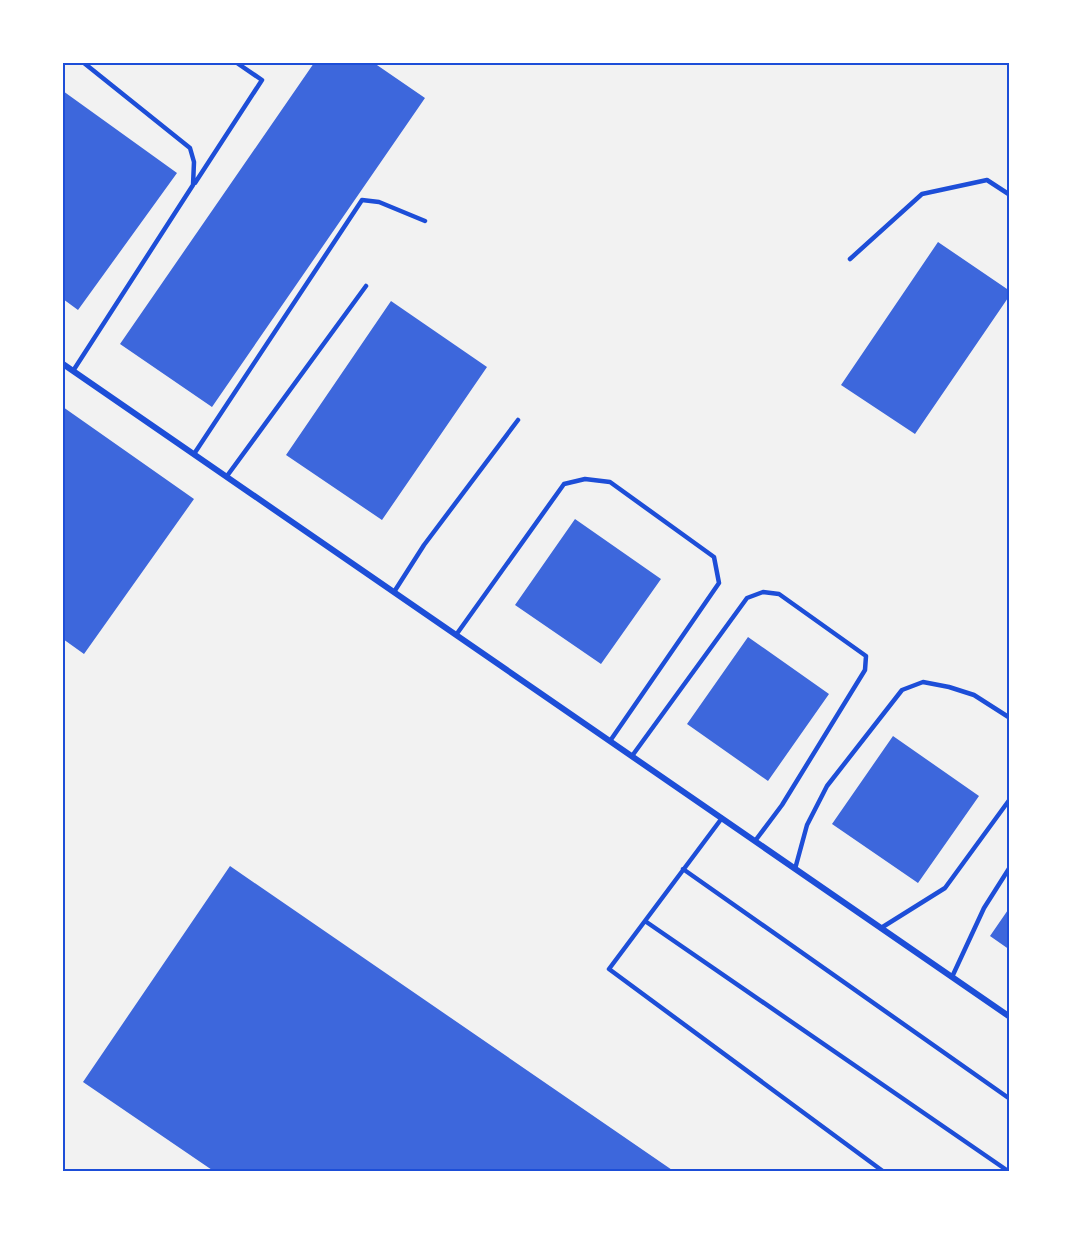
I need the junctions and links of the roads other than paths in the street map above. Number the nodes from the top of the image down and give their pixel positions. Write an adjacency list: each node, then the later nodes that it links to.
1 (84, 63): 3 (lane)
2 (237, 63): 3 (lane)
3 (193, 185): 9 (lane)
4 (1010, 195): 6 (lane)
5 (425, 221): 11 (lane)
6 (850, 258)
7 (366, 286): 12 (lane)
8 (63, 364): 9 (street)
9 (73, 371): 11 (street)
10 (518, 420): 13 (lane)
11 (194, 454): 12 (street)
12 (227, 477): 13 (street)
13 (394, 592): 14 (street)
14 (456, 635): 16 (street); 16 (lane)
15 (1010, 718): 23 (lane)
16 (610, 741): 17 (street)
17 (632, 756): 19 (street); 20 (lane)
18 (1010, 799): 25 (lane)
19 (722, 818): 20 (street); 22 (lane)
20 (755, 841): 23 (street)
21 (1010, 867): 26 (lane)
22 (683, 869): 24 (lane); 28 (lane)
23 (795, 869): 25 (street)
24 (645, 921): 29 (lane); 30 (lane)
25 (881, 928): 26 (street)
26 (952, 977): 27 (street)
27 (1010, 1017)
28 (1010, 1099)
29 (1009, 1171)
30 (884, 1172)

